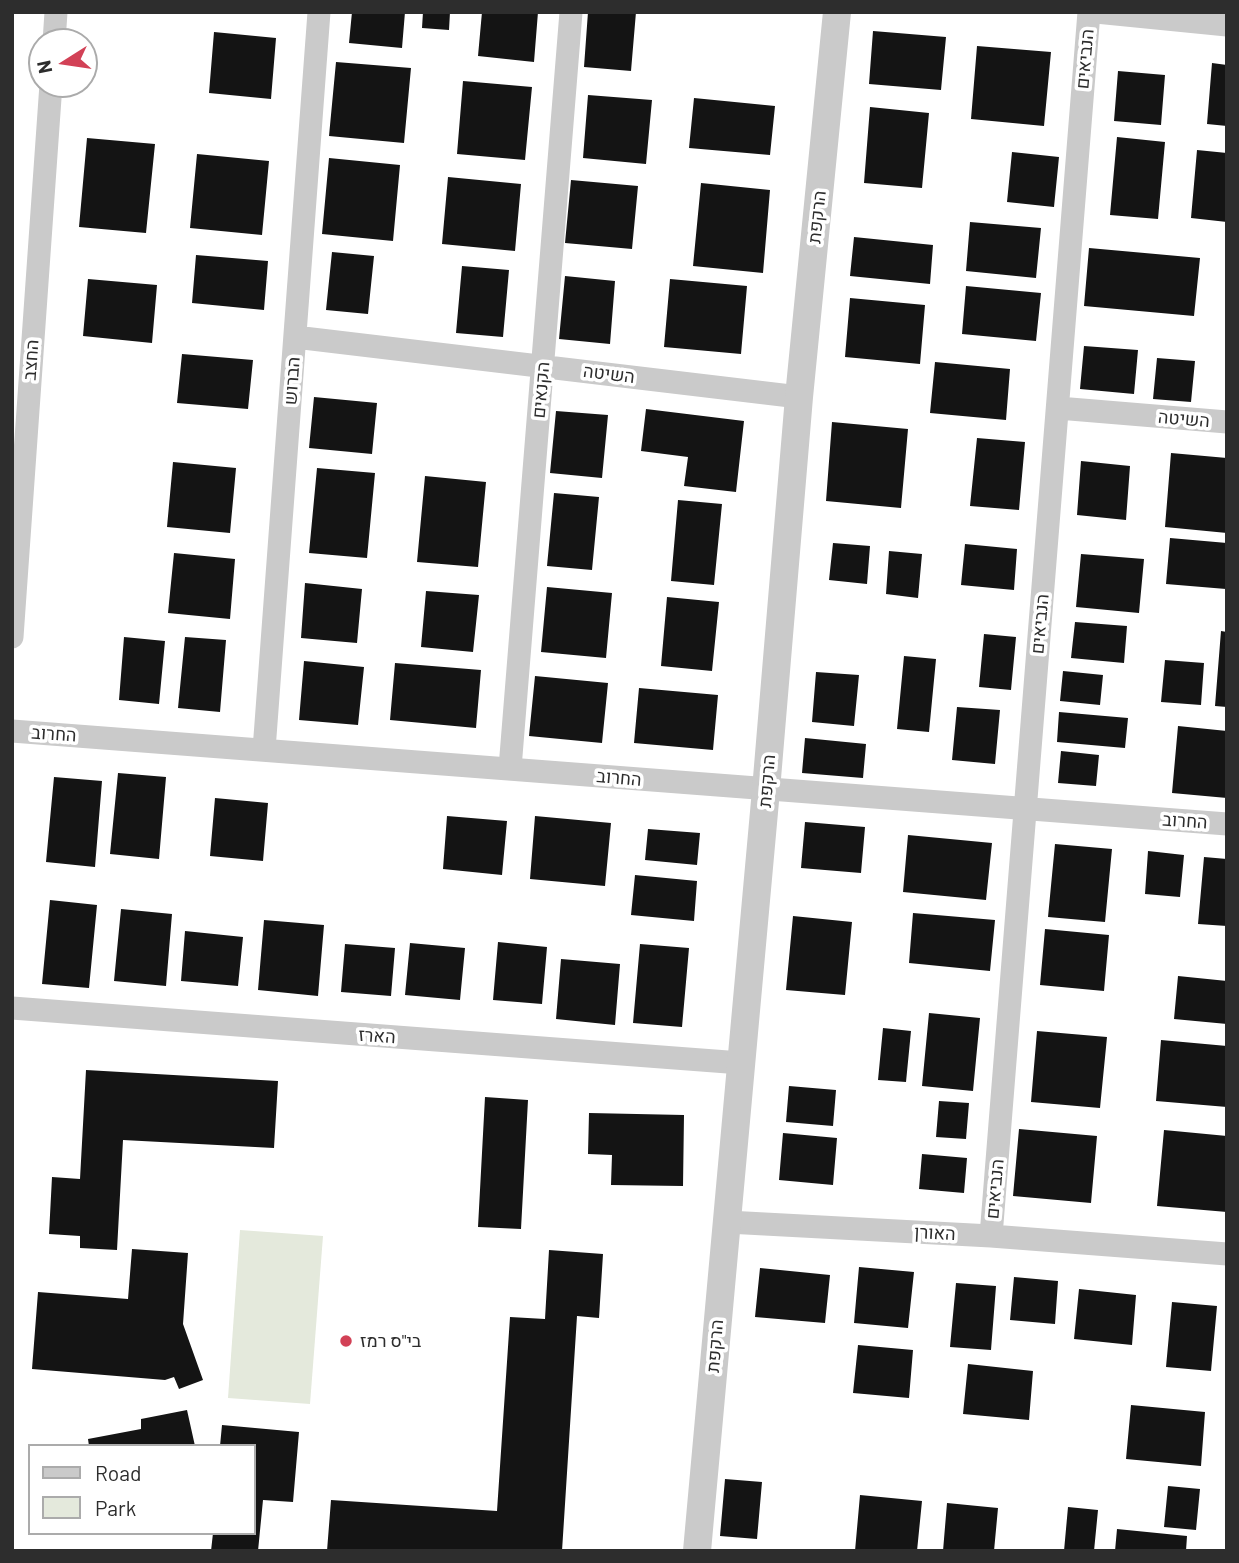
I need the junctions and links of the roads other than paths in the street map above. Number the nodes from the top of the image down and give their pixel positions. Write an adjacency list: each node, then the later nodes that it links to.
1 (319, 12): 9 (street, הברוש)
2 (571, 12): 10 (street, הקנאים)
3 (837, 12): 11 (street, הרקפת)
4 (1089, 12): 12 (street, הנביאים)
5 (1096, 12): 6 (street)
6 (1160, 15): 7 (street)
7 (1227, 24)
8 (50, 98): 14 (street, החצב)
9 (295, 337): 10 (street, השיטה); 17 (street, הברוש)
10 (542, 367): 11 (street, השיטה); 18 (street, הקנאים)
11 (799, 397): 19 (street, הרקפת)
12 (1058, 408): 13 (street, השיטה); 20 (street, הנביאים)
13 (1227, 422)
14 (16, 516): 15 (street, החצב)
15 (12, 637)
16 (12, 731): 17 (street, החרוב)
17 (264, 750): 18 (street, החרוב)
18 (510, 768): 19 (street, החרוב)
19 (766, 790): 20 (street, החרוב); 23 (street, הרקפת)
20 (1026, 809): 21 (street, החרוב); 25 (street, הנביאים)
21 (1227, 824)
22 (12, 1008): 23 (street, הארז)
23 (741, 1063): 24 (street, הרקפת)
24 (727, 1222): 25 (street, האורן); 27 (street, הרקפת)
25 (991, 1236): 26 (street, האורן)
26 (1227, 1254)
27 (697, 1551)

